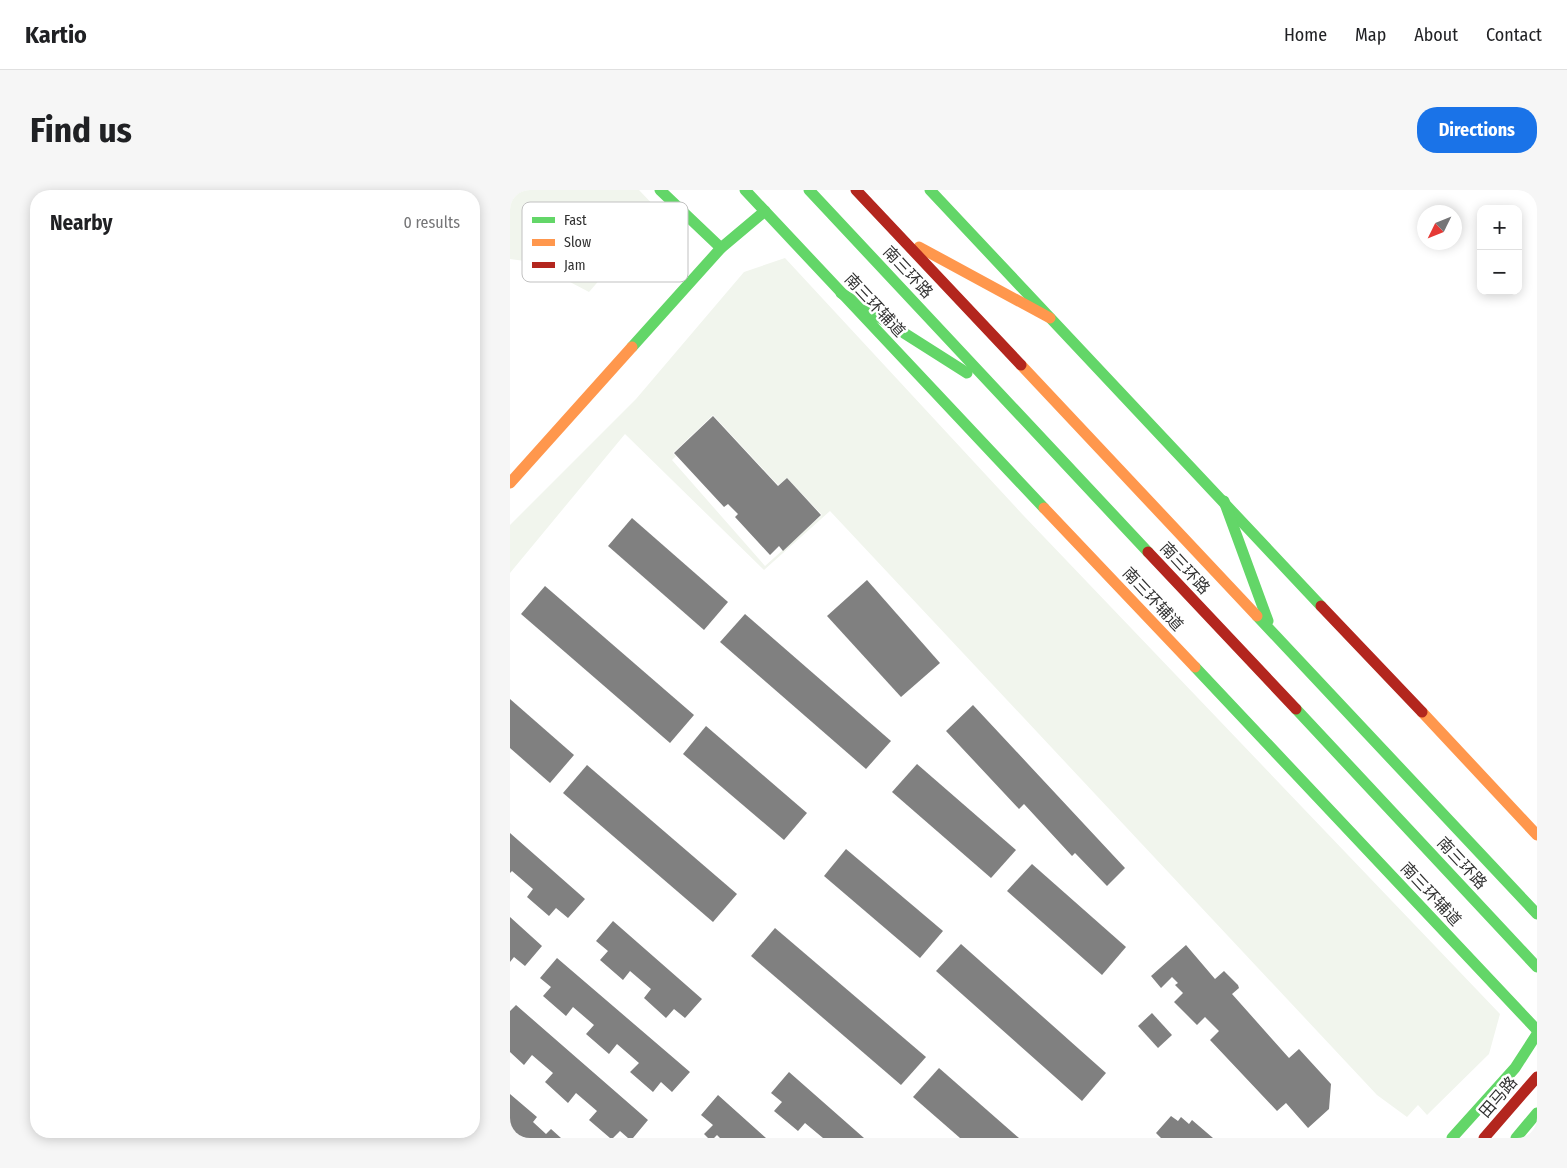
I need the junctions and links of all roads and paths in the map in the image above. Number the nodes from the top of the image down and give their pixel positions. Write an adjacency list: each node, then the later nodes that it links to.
1 (660, 190): 6 (main road)
2 (745, 190): 7 (main road, 南三环辅道)
3 (809, 190): 13 (main road, 南三环路)
4 (856, 190): 9 (main road, 南三环路)
5 (930, 190): 12 (main road)
6 (673, 202)
7 (765, 211): 10 (main road); 11 (main road, 南三环辅道)
8 (688, 217): 10 (main road)
9 (899, 236): 12 (main road); 16 (main road, 南三环路)
10 (721, 248): 14 (main road)
11 (842, 293): 13 (main road); 20 (main road, 南三环辅道)
12 (1050, 318): 15 (main road)
13 (1000, 394): 19 (main road, 南三环路)
14 (510, 483)
15 (1224, 501): 16 (main road); 17 (main road)
16 (1271, 632): 18 (main road, 南三环路)
17 (1537, 835)
18 (1537, 914)
19 (1537, 967)
20 (1537, 1030)
21 (1537, 1034): 24 (main road)
22 (1537, 1077): 25 (main road, 田马路)
23 (1537, 1113): 26 (main road)
24 (1452, 1138)
25 (1484, 1138)
26 (1516, 1138)

